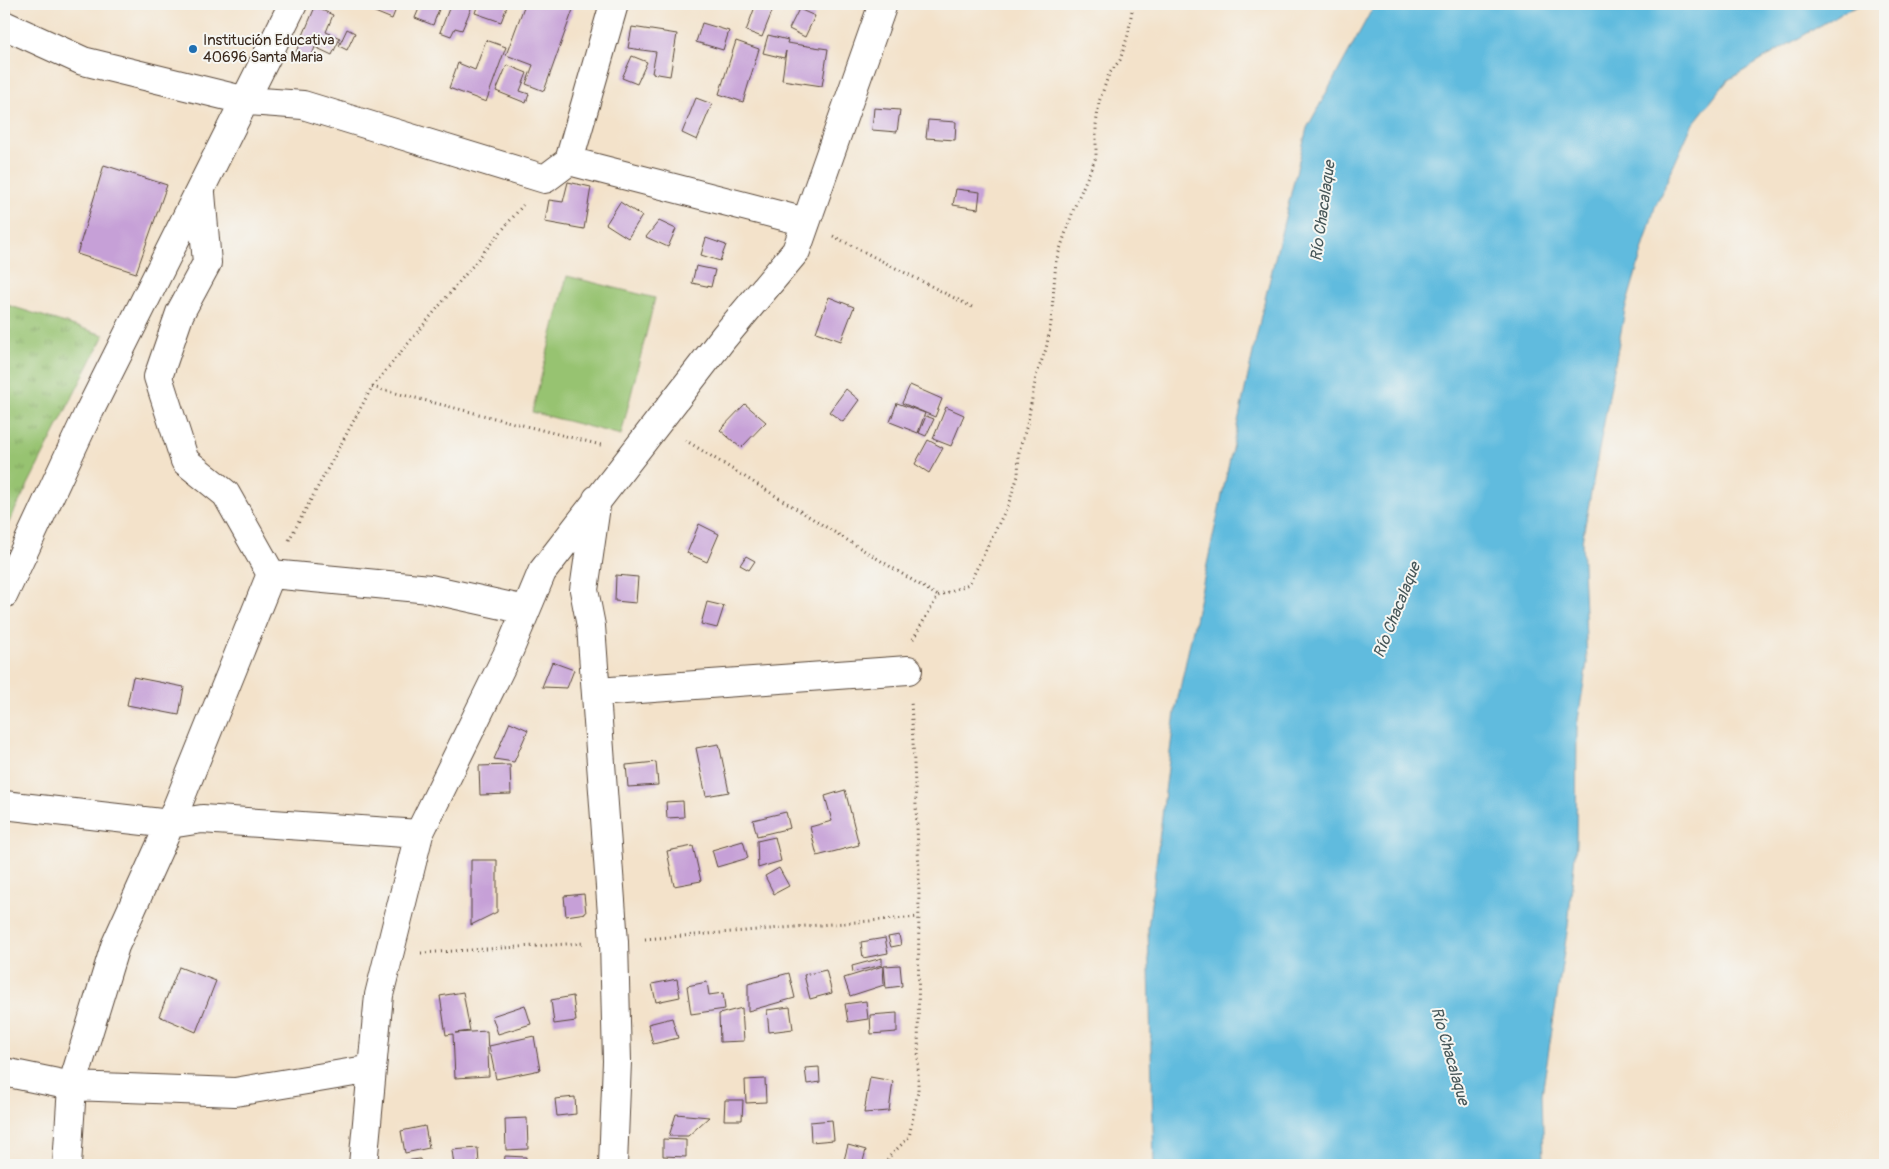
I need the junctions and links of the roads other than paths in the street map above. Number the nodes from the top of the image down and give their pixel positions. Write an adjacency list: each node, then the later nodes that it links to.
1 (294, 4): 5 (street)
2 (614, 4): 6 (street)
3 (883, 4): 8 (street)
4 (4, 24): 5 (street)
5 (247, 101): 6 (street); 7 (street)
6 (569, 161): 8 (street)
7 (200, 193): 10 (street); 11 (street)
8 (806, 222): 9 (street)
9 (598, 497): 13 (street); 15 (street)
10 (12, 558): 12 (street)
11 (271, 574): 13 (street); 17 (street)
12 (4, 594)
13 (526, 610): 18 (street)
14 (908, 670): 15 (street)
15 (597, 692): 24 (street)
16 (4, 805): 17 (street)
17 (170, 824): 18 (street); 21 (street)
18 (419, 834): 19 (street)
19 (372, 1069): 21 (street); 23 (street)
20 (4, 1072): 21 (street)
21 (72, 1086): 22 (street)
22 (67, 1165)
23 (364, 1165)
24 (613, 1165)

